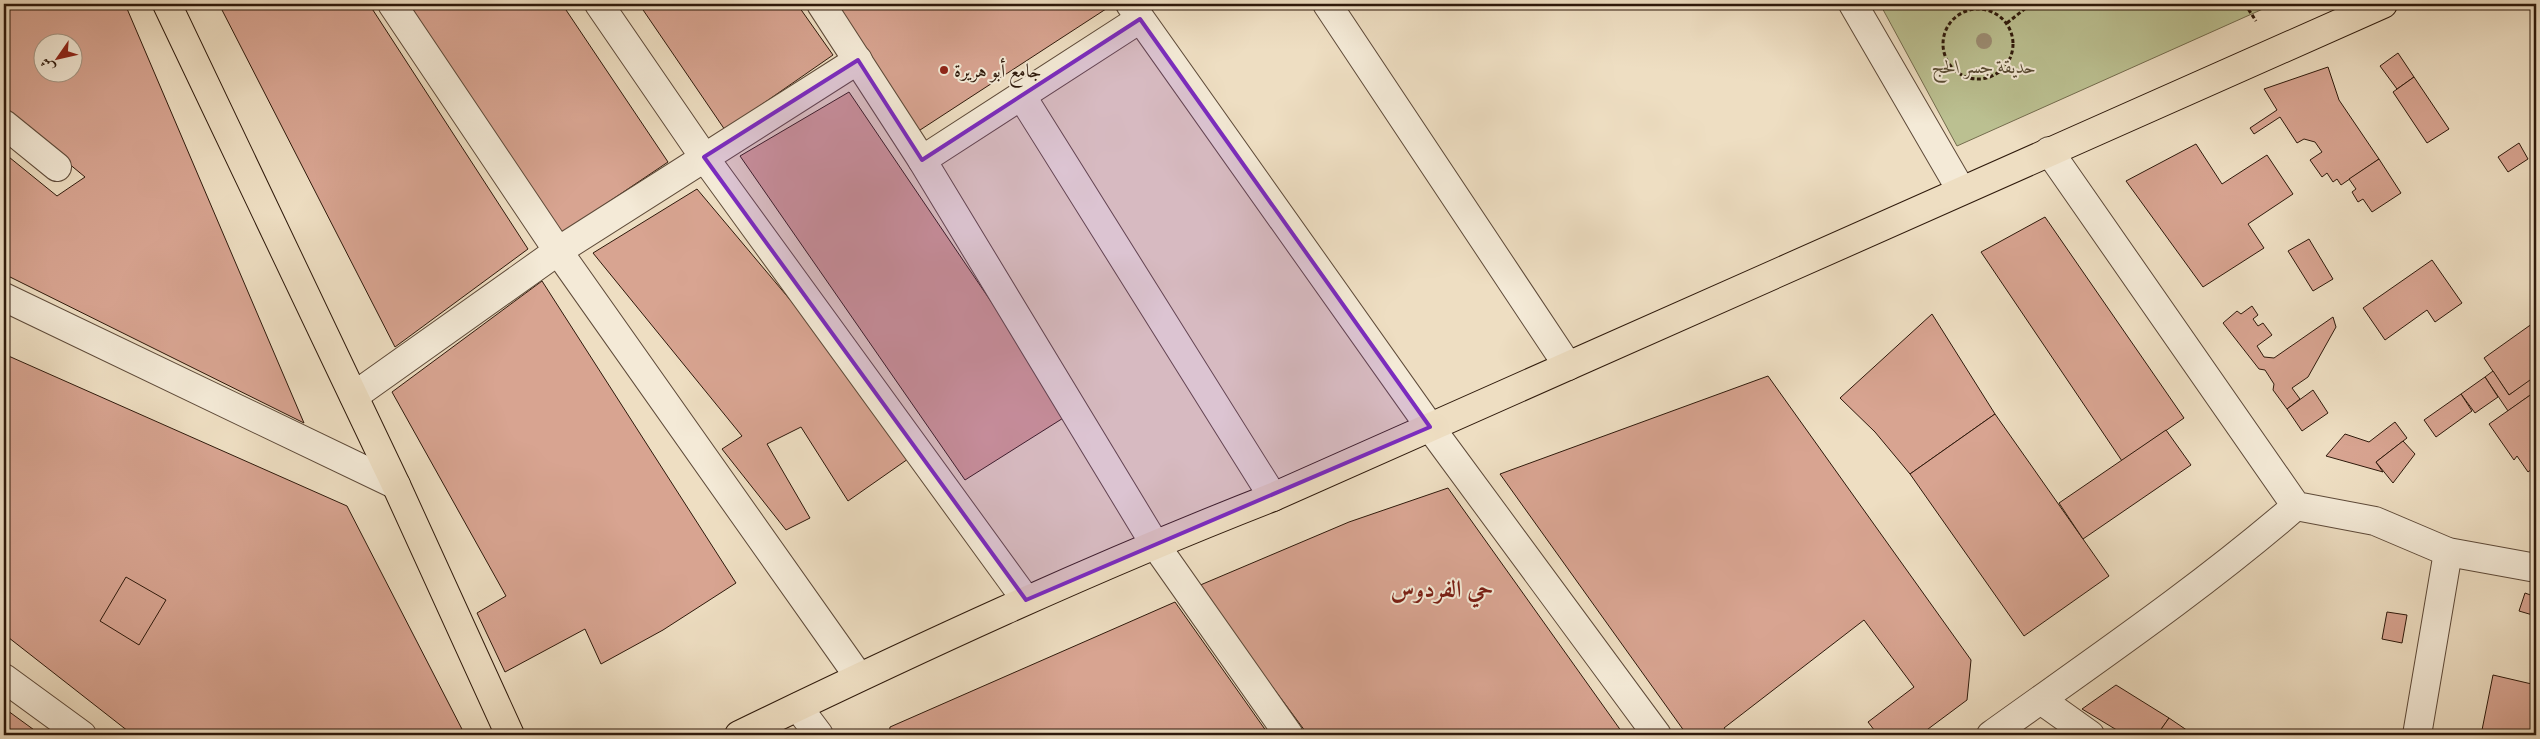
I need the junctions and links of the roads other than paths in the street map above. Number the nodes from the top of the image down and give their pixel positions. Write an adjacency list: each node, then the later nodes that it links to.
1 (167, 4): 20 (main road)
2 (392, 4): 17 (street)
3 (599, 4): 13 (street)
4 (821, 4): 9 (street)
5 (1327, 4): 19 (street)
6 (1853, 4): 16 (street)
7 (2383, 4): 12 (main road)
8 (1135, 11): 10 (street); 21 (street)
9 (858, 60): 13 (street); 14 (street)
10 (1020, 95): 14 (street); 23 (street)
11 (4, 124): 15 (street)
12 (2049, 151): 16 (main road); 24 (street)
13 (704, 157): 17 (street); 28 (street)
14 (922, 160): 25 (street)
15 (57, 167)
16 (1961, 190): 19 (main road)
17 (558, 251): 20 (street); 29 (street)
18 (4, 297): 22 (street)
19 (1568, 366): 21 (main road)
20 (354, 396): 22 (main road)
21 (1430, 427): 23 (main road); 38 (street)
22 (396, 485): 34 (main road)
23 (1273, 497): 25 (main road)
24 (2296, 506): 26 (street); 31 (street)
25 (1154, 543): 28 (main road); 37 (street)
26 (2448, 552): 27 (street); 41 (street)
27 (2536, 568)
28 (1026, 600): 29 (main road)
29 (859, 677): 32 (main road)
30 (4, 678): 33 (street)
31 (2041, 700): 39 (street); 40 (street)
32 (798, 707): 35 (main road); 36 (street)
33 (82, 735)
34 (510, 735)
35 (739, 735)
36 (819, 735)
37 (1289, 735)
38 (1657, 735)
39 (1991, 735)
40 (2090, 735)
41 (2417, 735)

